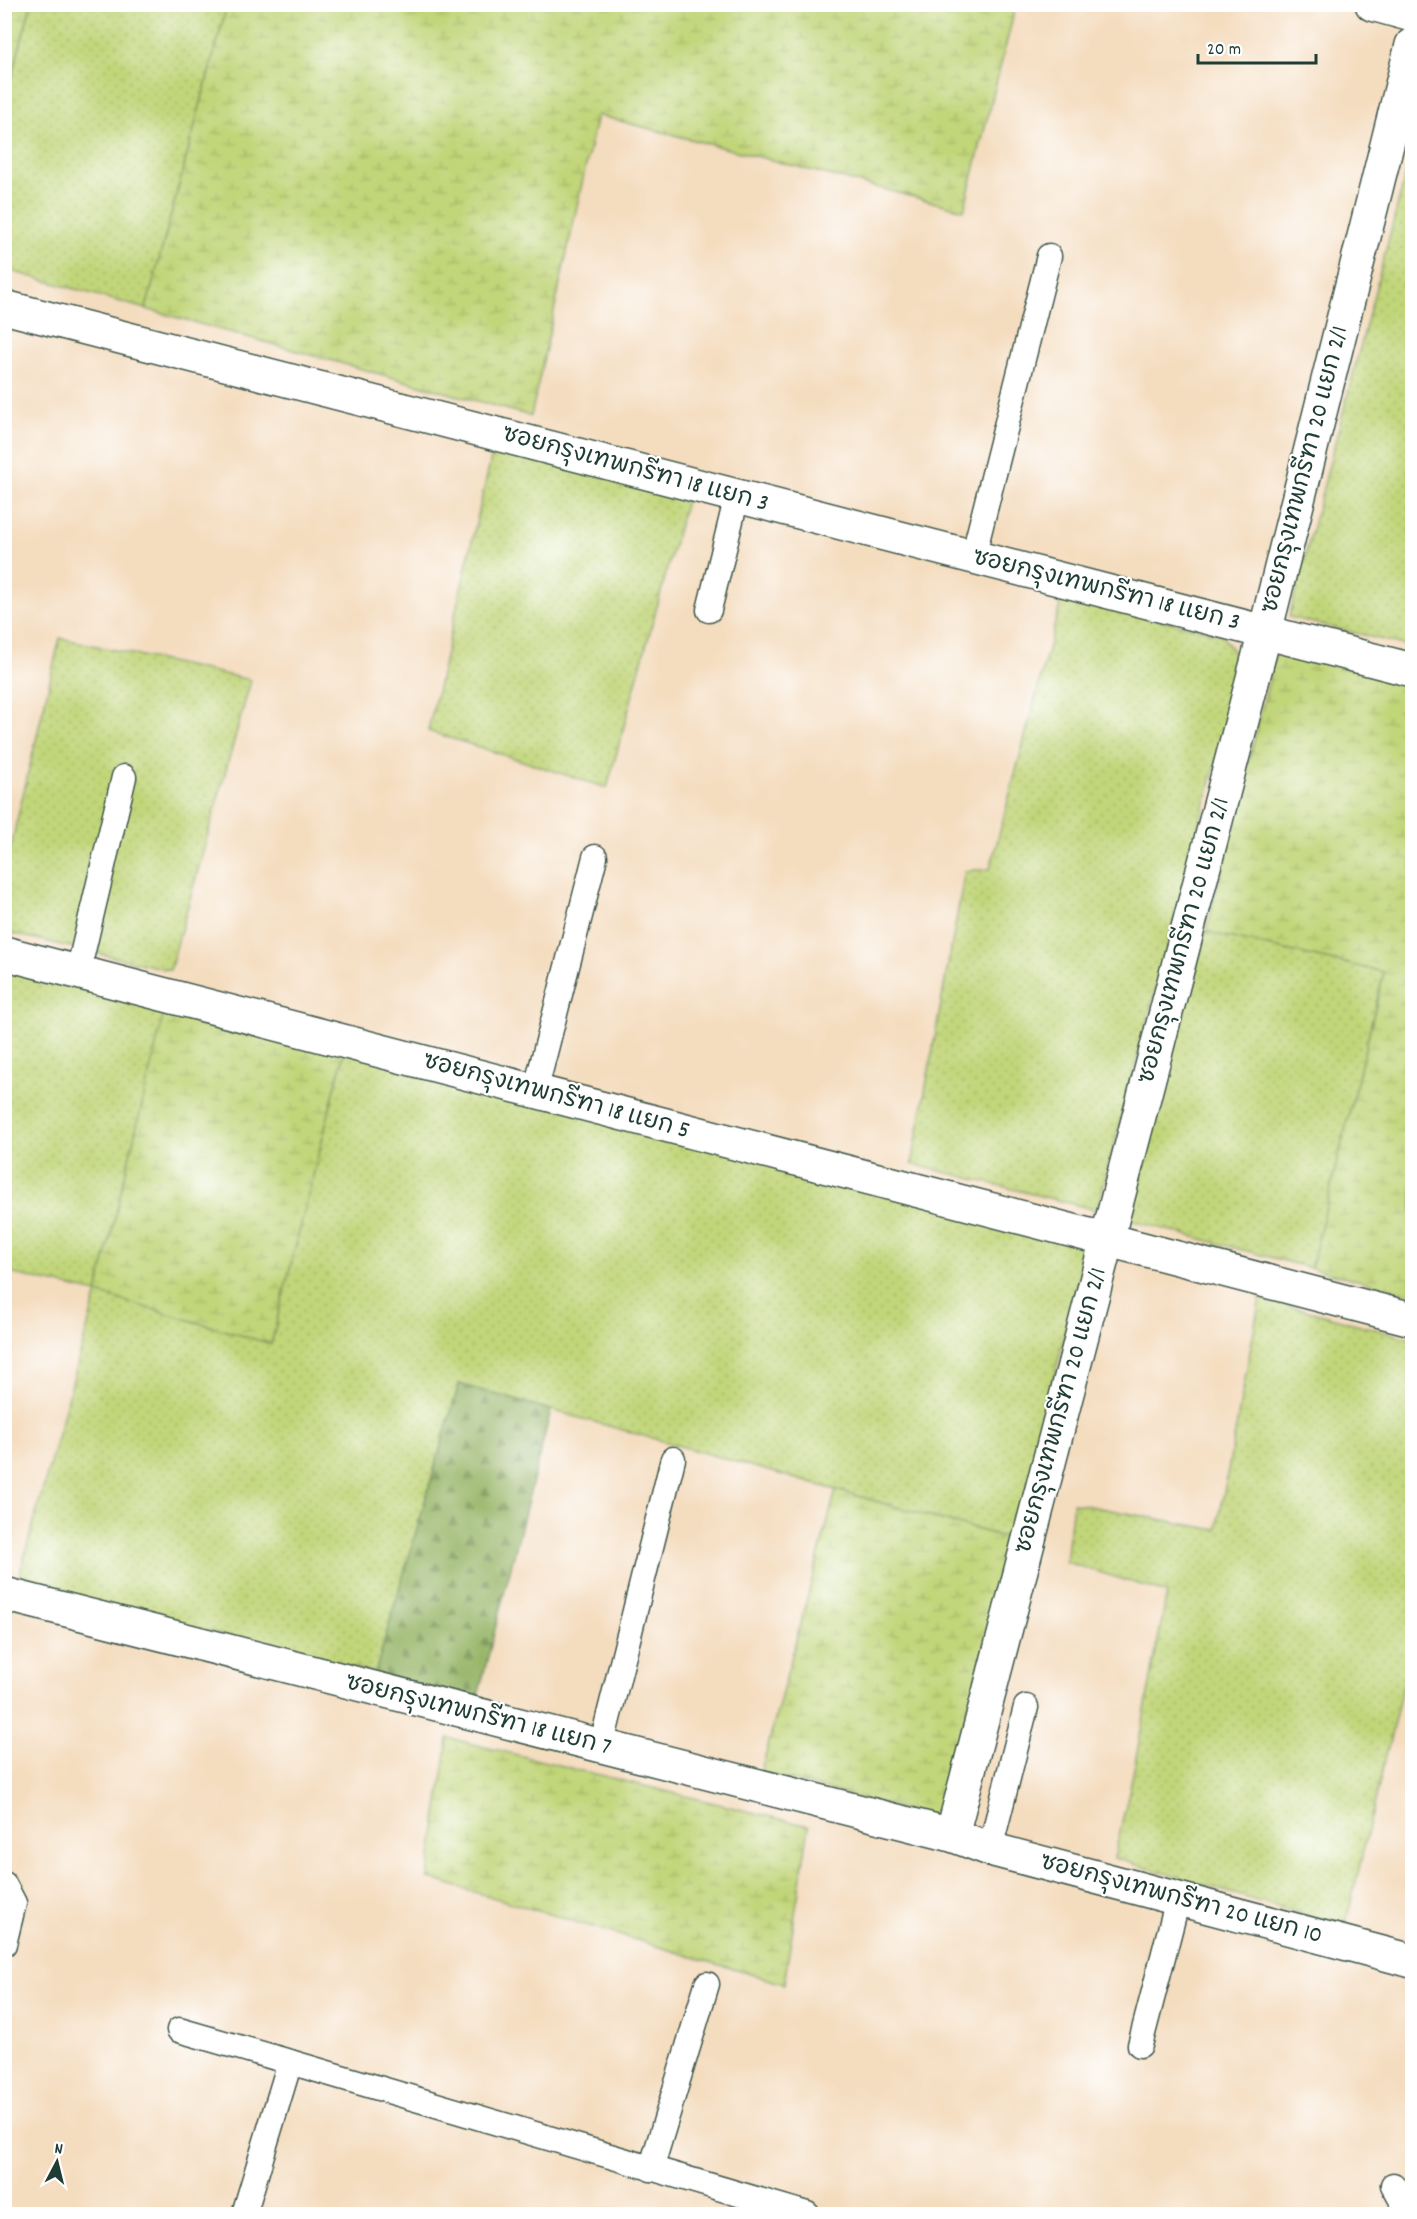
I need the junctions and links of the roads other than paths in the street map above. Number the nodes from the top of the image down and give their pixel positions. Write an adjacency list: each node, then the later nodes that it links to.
1 (1372, 4): 2 (street)
2 (1413, 15)
3 (1413, 45): 9 (street, ซอยกรุงเทพกรีฑา 20 แยก 2/1)
4 (1049, 256): 7 (lane)
5 (4, 307): 6 (street, ซอยกรุงเทพกรีฑา 18 แยก 3)
6 (737, 496): 7 (street, ซอยกรุงเทพกรีฑา 18 แยก 3); 8 (lane)
7 (974, 557): 9 (street, ซอยกรุงเทพกรีฑา 18 แยก 3)
8 (709, 610)
9 (1265, 632): 10 (street, ซอยกรุงเทพกรีฑา 18 แยก 3); 16 (street, ซอยกรุงเทพกรีฑา 20 แยก 2/1)
10 (1413, 670)
11 (124, 777): 14 (lane)
12 (595, 856): 15 (lane)
13 (4, 953): 14 (street, ซอยกรุงเทพกรีฑา 18 แยก 5)
14 (78, 972): 15 (street, ซอยกรุงเทพกรีฑา 18 แยก 5)
15 (535, 1092): 16 (street, ซอยกรุงเทพกรีฑา 18 แยก 5)
16 (1107, 1239): 17 (street, ซอยกรุงเทพกรีฑา 18 แยก 5); 22 (street, ซอยกรุงเทพกรีฑา 20 แยก 2/1)
17 (1413, 1318)
18 (673, 1459): 21 (lane)
19 (4, 1594): 21 (street, ซอยกรุงเทพกรีฑา 18 แยก 7)
20 (1026, 1707): 23 (lane)
21 (601, 1748): 22 (street, ซอยกรุงเทพกรีฑา 18 แยก 7)
22 (951, 1835): 23 (street, ซอยกรุงเทพกรีฑา 20 แยก 10)
23 (990, 1849): 25 (street, ซอยกรุงเทพกรีฑา 20 แยก 10)
24 (4, 1884): 26 (lane)
25 (1178, 1899): 27 (street, ซอยกรุงเทพกรีฑา 20 แยก 10); 30 (lane)
26 (4, 1944)
27 (1413, 1961)
28 (707, 1983): 32 (lane)
29 (179, 2030): 31 (lane)
30 (1140, 2045)
31 (290, 2062): 32 (lane); 34 (lane)
32 (651, 2169): 35 (lane)
33 (1393, 2185): 36 (lane)
34 (244, 2214)
35 (807, 2214)
36 (1409, 2214)

